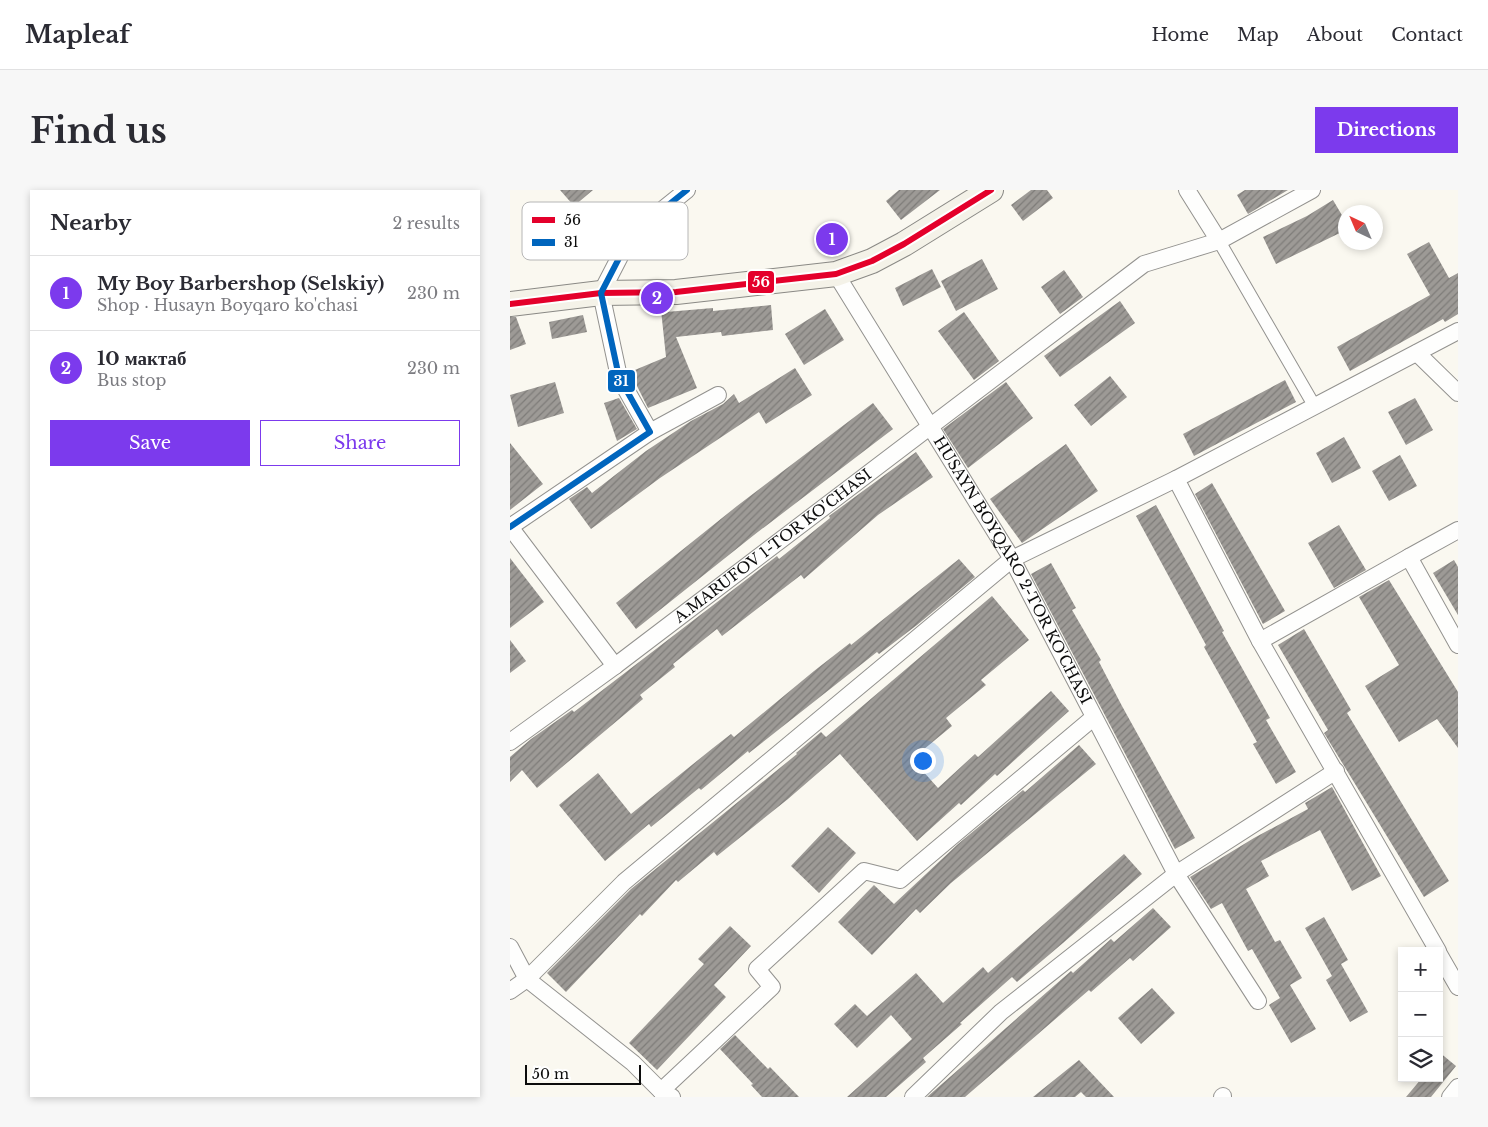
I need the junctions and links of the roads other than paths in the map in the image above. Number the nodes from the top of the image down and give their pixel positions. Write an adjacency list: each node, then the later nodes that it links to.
1 (687, 190): 5 (street)
2 (991, 190): 8 (main road)
3 (1187, 190): 6 (street)
4 (1312, 190): 6 (street, A.MARUFOV 1-TOR KO'CHASI)
5 (672, 202)
6 (1219, 241): 15 (street); 16 (street, A.MARUFOV 1-TOR KO'CHASI)
7 (618, 260): 9 (street)
8 (836, 274): 9 (main road); 16 (street, HUSAYN BOYQARO 2-TOR KO'CHASI)
9 (601, 293): 10 (main road); 17 (street)
10 (510, 304)
11 (1458, 331): 12 (street)
12 (1417, 353): 13 (street); 15 (street)
13 (1458, 394)
14 (718, 395): 17 (street)
15 (1315, 407): 18 (street)
16 (930, 428): 22 (street, HUSAYN BOYQARO 2-TOR KO'CHASI); 25 (street, A.MARUFOV 1-TOR KO'CHASI)
17 (650, 432): 19 (street)
18 (1176, 479): 22 (street); 23 (street)
19 (510, 527): 25 (street)
20 (1458, 530): 21 (street)
21 (1409, 557): 23 (street); 24 (street)
22 (1012, 559): 26 (street, HUSAYN BOYQARO 2-TOR KO'CHASI); 33 (street)
23 (1260, 641): 28 (street)
24 (1458, 645)
25 (616, 666): 27 (street, A.MARUFOV 1-TOR KO'CHASI)
26 (1093, 718): 29 (street, HUSAYN BOYQARO 2-TOR KO'CHASI); 38 (street)
27 (510, 742)
28 (1336, 771): 29 (street); 30 (street)
29 (1176, 874): 36 (street, HUSAYN BOYQARO 2-TOR KO'CHASI); 39 (street)
30 (1435, 947)
31 (510, 948): 33 (street)
32 (1443, 961): 34 (street)
33 (527, 979): 35 (street); 38 (street)
34 (1458, 987)
35 (510, 991)
36 (1258, 1001)
37 (1458, 1086): 40 (street)
38 (666, 1094)
39 (914, 1097)
40 (1450, 1097)

